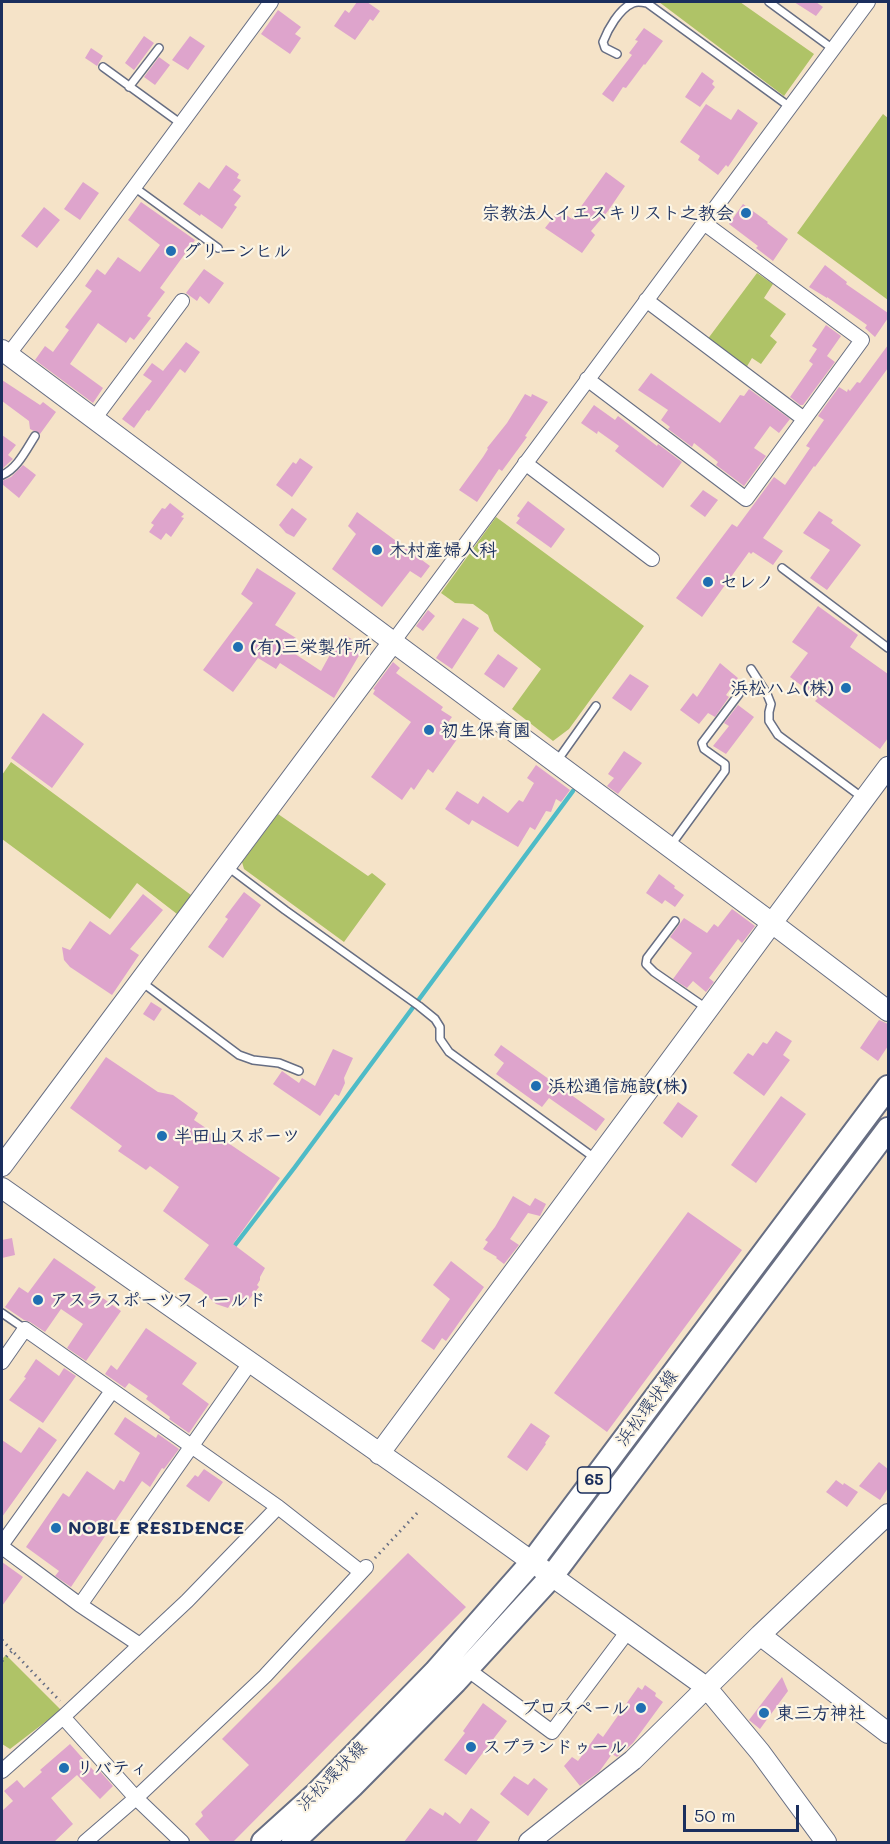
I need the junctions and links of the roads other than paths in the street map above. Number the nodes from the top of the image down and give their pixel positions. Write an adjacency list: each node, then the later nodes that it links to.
1 (271, 2): 10 (street)
2 (769, 2): 5 (lane)
3 (868, 2): 5 (street)
4 (159, 48): 8 (lane)
5 (833, 49): 9 (street)
6 (616, 54): 9 (lane)
7 (103, 67): 8 (lane)
8 (129, 87): 10 (lane)
9 (790, 107): 12 (street)
10 (180, 123): 11 (street)
11 (134, 187): 13 (lane); 16 (street)
12 (704, 223): 14 (street); 19 (street)
13 (218, 248)
14 (646, 300): 17 (street); 19 (street)
15 (182, 301): 18 (street)
16 (4, 356): 18 (street)
17 (587, 379): 19 (street); 21 (street)
18 (94, 419): 25 (street)
19 (804, 419)
20 (35, 436): 22 (lane)
21 (525, 463): 23 (street); 25 (street)
22 (2, 475)
23 (652, 559)
24 (782, 568): 26 (lane)
25 (393, 642): 30 (street); 34 (street)
26 (888, 648)
27 (751, 669): 32 (lane)
28 (739, 694): 33 (lane)
29 (596, 706): 30 (lane)
30 (555, 763): 33 (street)
31 (888, 767): 32 (street)
32 (865, 799): 36 (street)
33 (669, 847): 36 (street)
34 (226, 865): 37 (street); 43 (lane)
35 (675, 921): 38 (lane)
36 (772, 923): 38 (street); 39 (street)
37 (140, 981): 40 (lane); 44 (street)
38 (708, 1010): 43 (street)
39 (888, 1011)
40 (299, 1071)
41 (888, 1087): 56 (main road, 浜松環状線 / 65)
42 (888, 1129): 57 (main road, 浜松環状線 / 65)
43 (597, 1160): 52 (street)
44 (2, 1166)
45 (2, 1188): 49 (street)
46 (2, 1313): 47 (lane)
47 (25, 1329): 48 (street); 50 (street)
48 (2, 1362)
49 (250, 1363): 51 (street); 52 (street)
50 (112, 1391): 51 (street); 55 (street)
51 (192, 1447): 53 (street); 58 (street)
52 (379, 1454): 56 (street)
53 (278, 1507): 61 (street); 67 (street)
54 (888, 1514): 60 (street)
55 (2, 1545): 58 (street)
56 (532, 1562): 57 (street); 70 (main road, 浜松環状線 / 65)
57 (552, 1576): 59 (street); 62 (main road, 浜松環状線 / 65)
58 (80, 1605): 61 (street)
59 (628, 1631): 62 (street); 63 (street)
60 (760, 1635): 63 (street); 65 (street)
61 (140, 1646): 64 (street)
62 (467, 1669): 71 (main road, 浜松環状線 / 65)
63 (706, 1687): 72 (street); 73 (street)
64 (66, 1714): 66 (street); 67 (street)
65 (888, 1733)
66 (2, 1771)
67 (136, 1798): 68 (street); 69 (street)
68 (85, 1842)
69 (182, 1842)
70 (263, 1842)
71 (293, 1842)
72 (530, 1842)
73 (826, 1842)

